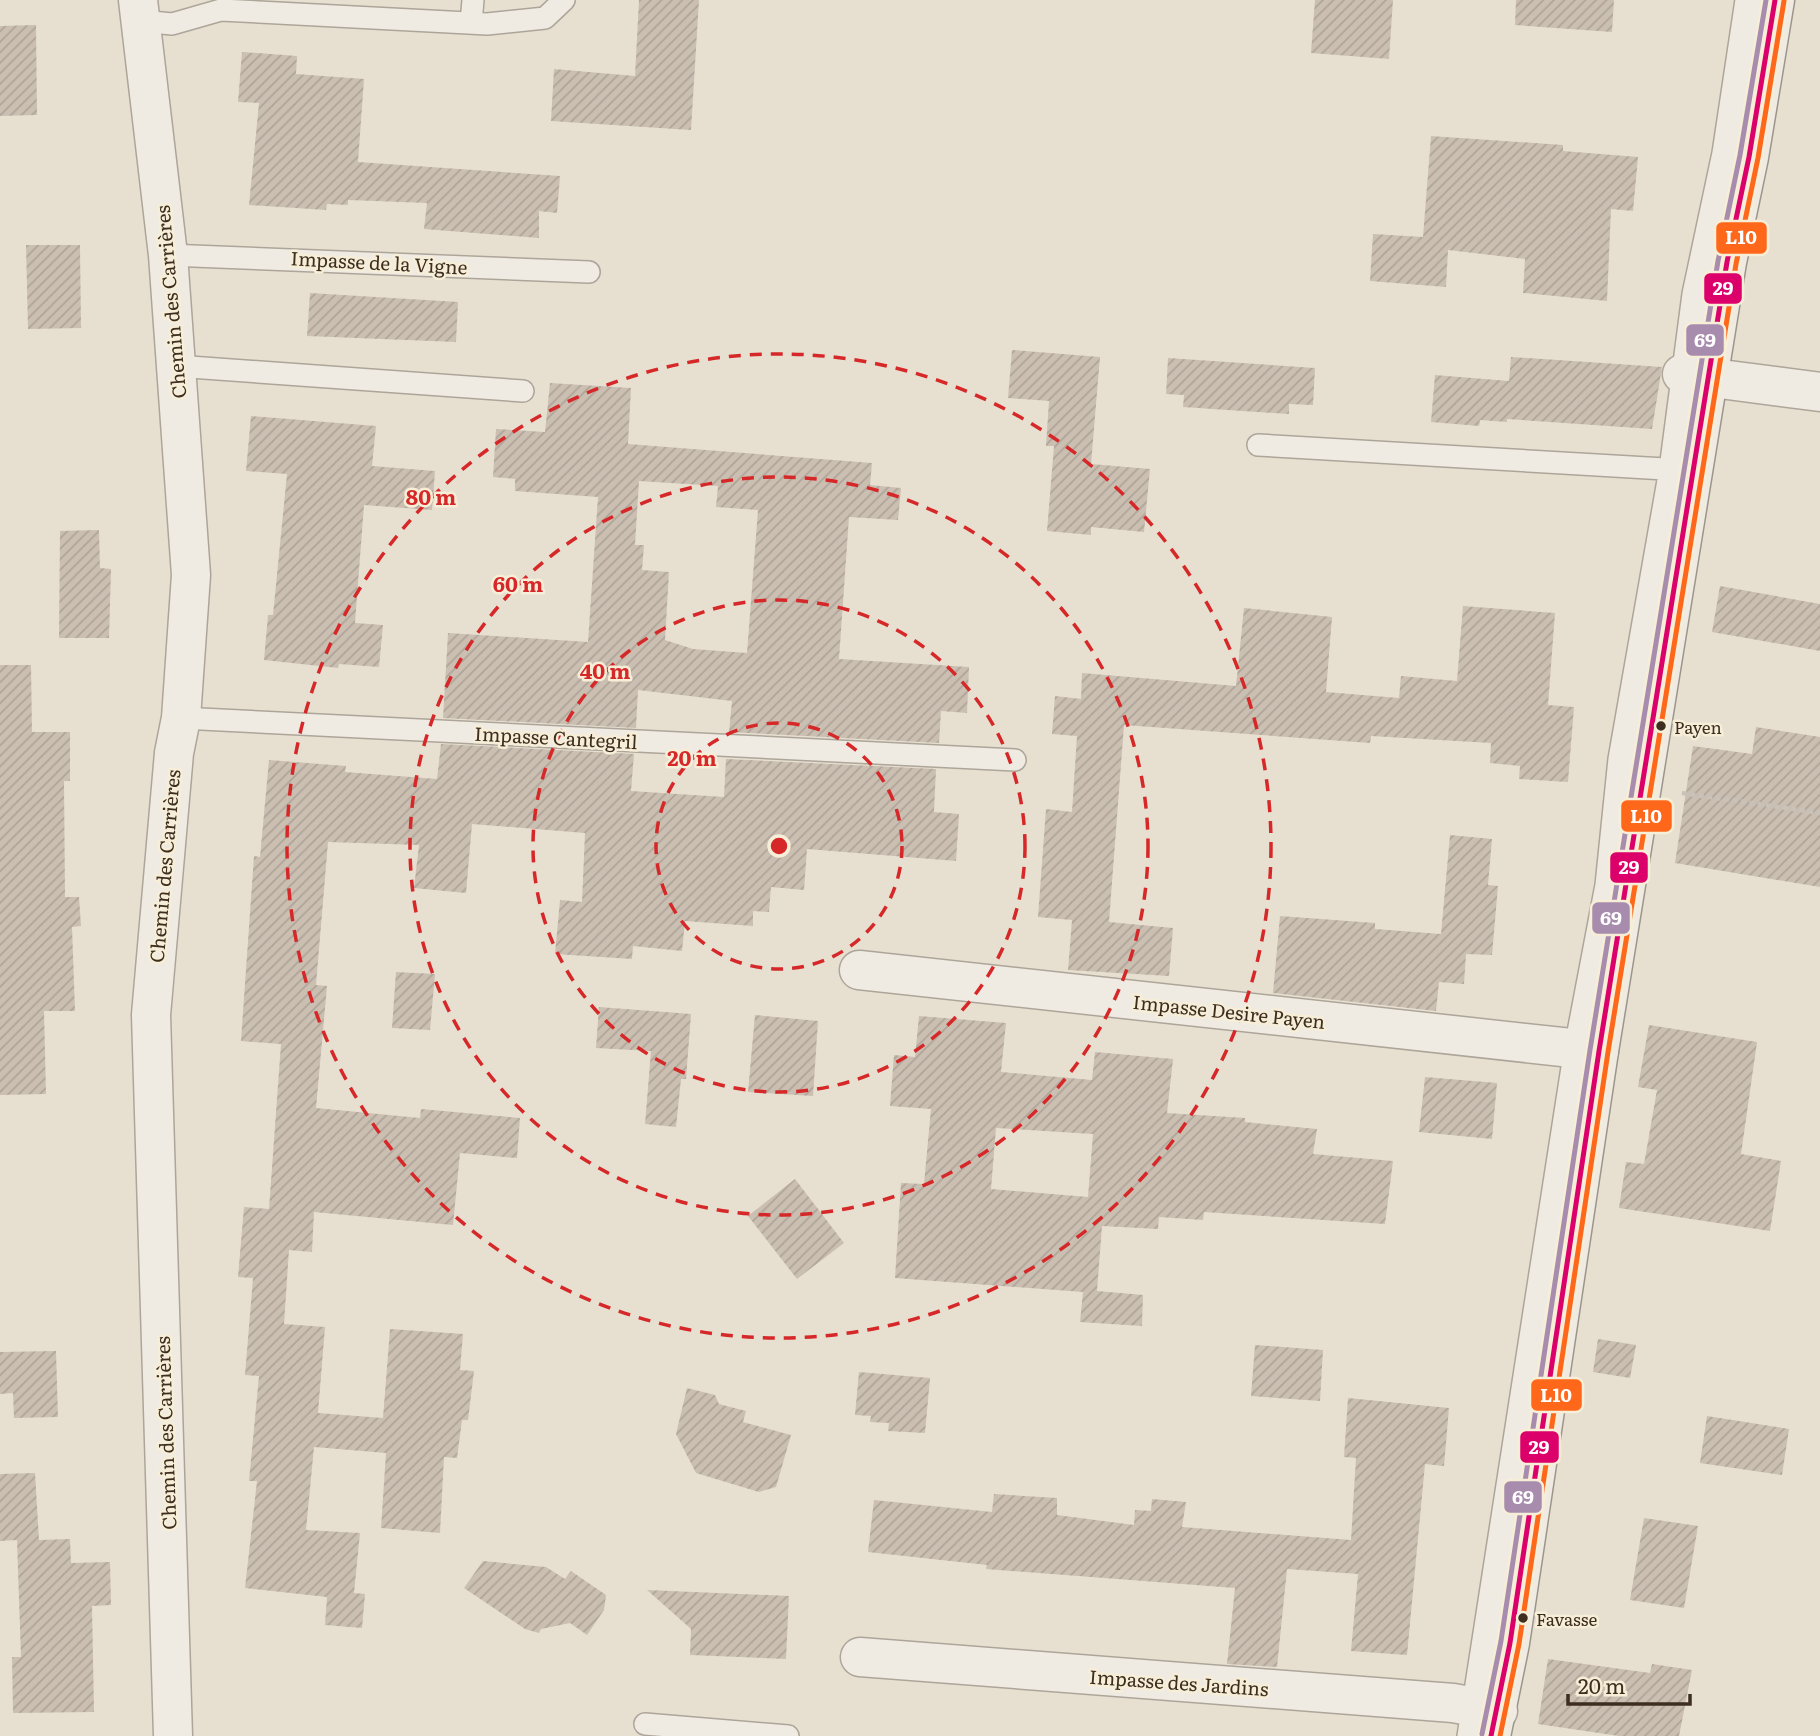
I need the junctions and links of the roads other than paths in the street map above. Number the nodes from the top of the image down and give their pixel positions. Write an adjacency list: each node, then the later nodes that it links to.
1 (472, 0): 6 (lane)
2 (564, 0): 6 (lane)
3 (1746, 0): 10 (lane)
4 (1775, 0): 10 (street)
5 (139, 11): 6 (lane); 7 (street, Chemin des Carrières)
6 (471, 23)
7 (168, 255): 8 (lane, Impasse de la Vigne); 9 (street, Chemin des Carrières)
8 (589, 272)
9 (176, 366): 11 (lane); 15 (street, Chemin des Carrières)
10 (1695, 376): 12 (street); 14 (street)
11 (523, 391)
12 (1820, 392)
13 (1258, 445): 14 (lane)
14 (1682, 470): 18 (street); 18 (lane)
15 (181, 718): 16 (lane, Impasse Cantegril); 22 (street, Chemin des Carrières)
16 (1015, 760)
17 (859, 970): 18 (street, Impasse Desire Payen)
18 (1587, 1050): 20 (street)
19 (860, 1657): 20 (street, Impasse des Jardins)
20 (1483, 1722)
21 (645, 1724): 23 (lane)
22 (173, 1736)
23 (788, 1736)

